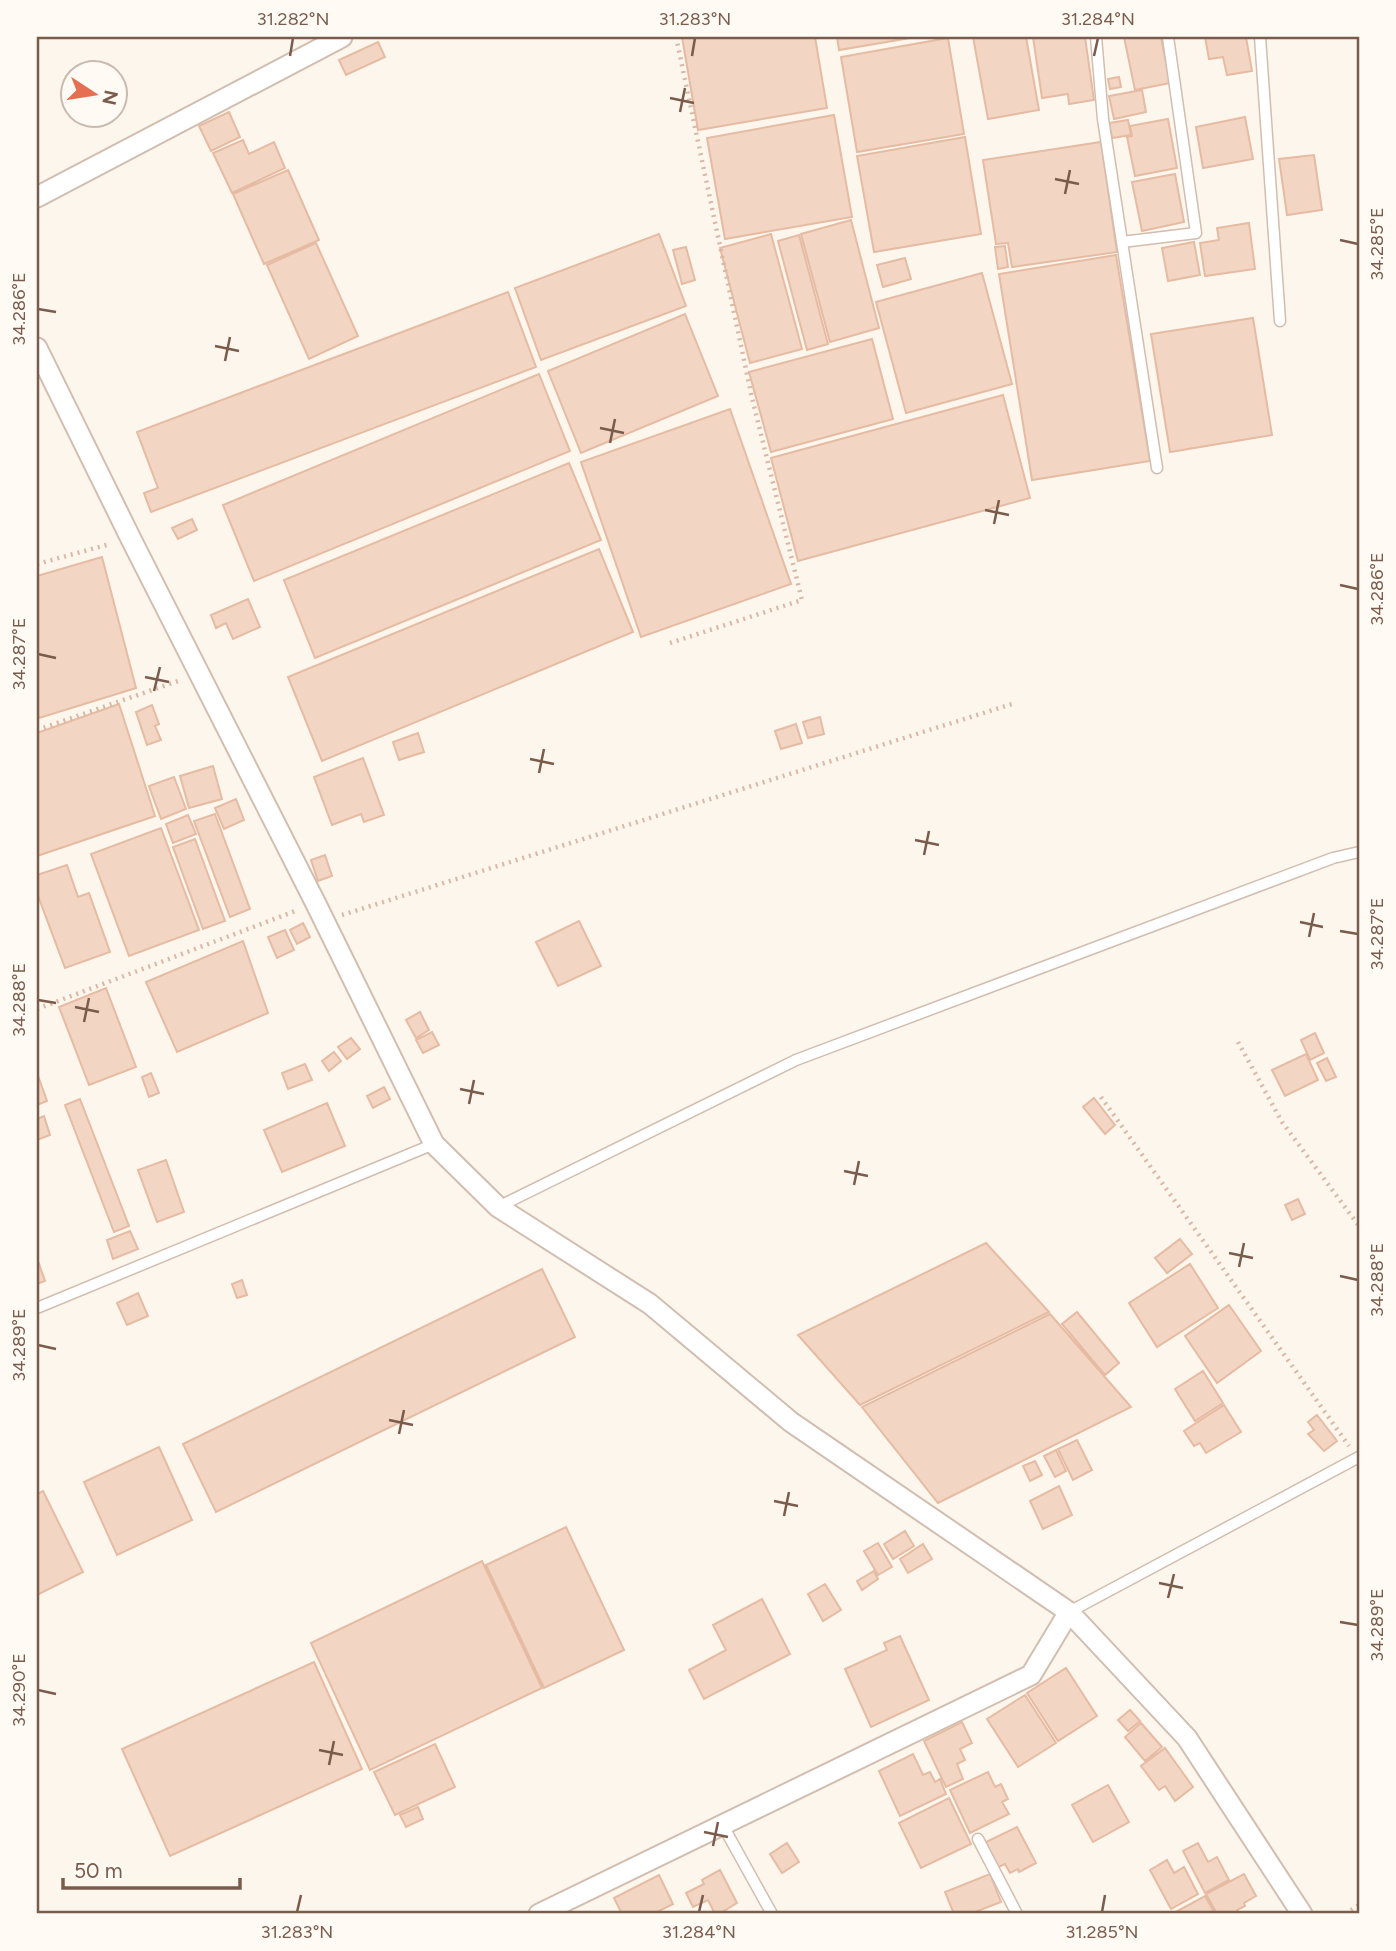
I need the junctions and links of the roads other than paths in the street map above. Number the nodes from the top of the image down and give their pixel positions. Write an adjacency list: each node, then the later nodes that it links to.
1 (342, 37): 5 (street)
2 (1096, 37): 6 (lane)
3 (1168, 37): 6 (lane)
4 (1260, 37): 7 (lane)
5 (37, 197)
6 (1122, 242): 9 (lane)
7 (1280, 321)
8 (37, 348): 11 (street)
9 (1157, 468)
10 (1359, 852): 12 (lane)
11 (434, 1144): 12 (street); 13 (lane)
12 (498, 1207): 15 (street)
13 (37, 1308)
14 (1358, 1458): 15 (lane)
15 (1069, 1612): 16 (street); 21 (street)
16 (722, 1824): 18 (street); 19 (lane)
17 (978, 1839): 20 (lane)
18 (539, 1914)
19 (772, 1914)
20 (1017, 1914)
21 (1302, 1914)

